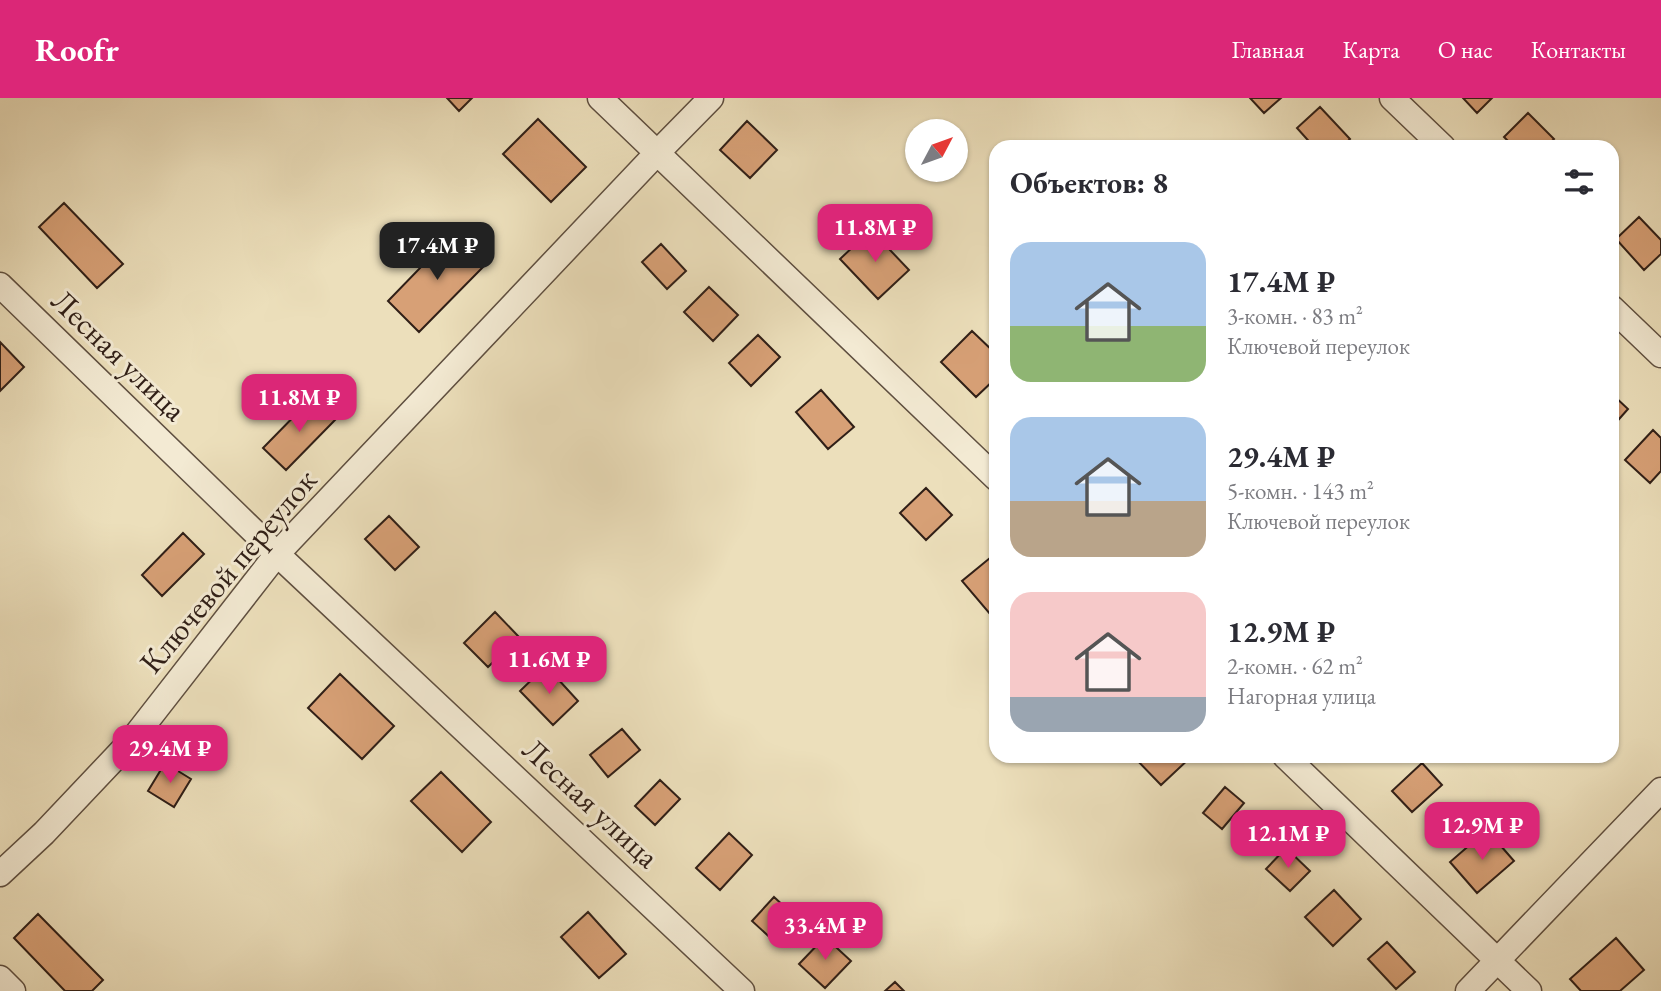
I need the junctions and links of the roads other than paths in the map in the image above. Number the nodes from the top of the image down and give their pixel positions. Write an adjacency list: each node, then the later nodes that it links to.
1 (600, 98): 5 (street)
2 (711, 98): 5 (street, Ключевой переулок)
3 (1392, 98): 4 (street)
4 (1436, 140)
5 (657, 153): 9 (street); 10 (street, Ключевой переулок)
6 (0, 285): 10 (street, Лесная улица)
7 (1619, 315): 8 (street)
8 (1661, 355)
9 (989, 471)
10 (277, 554): 13 (street, Ключевой переулок); 17 (street, Лесная улица)
11 (1292, 763): 14 (street)
12 (1661, 790): 14 (street)
13 (0, 874)
14 (1498, 960): 18 (street); 19 (street)
15 (0, 978): 16 (street)
16 (13, 991)
17 (742, 991)
18 (1468, 991)
19 (1529, 991)

